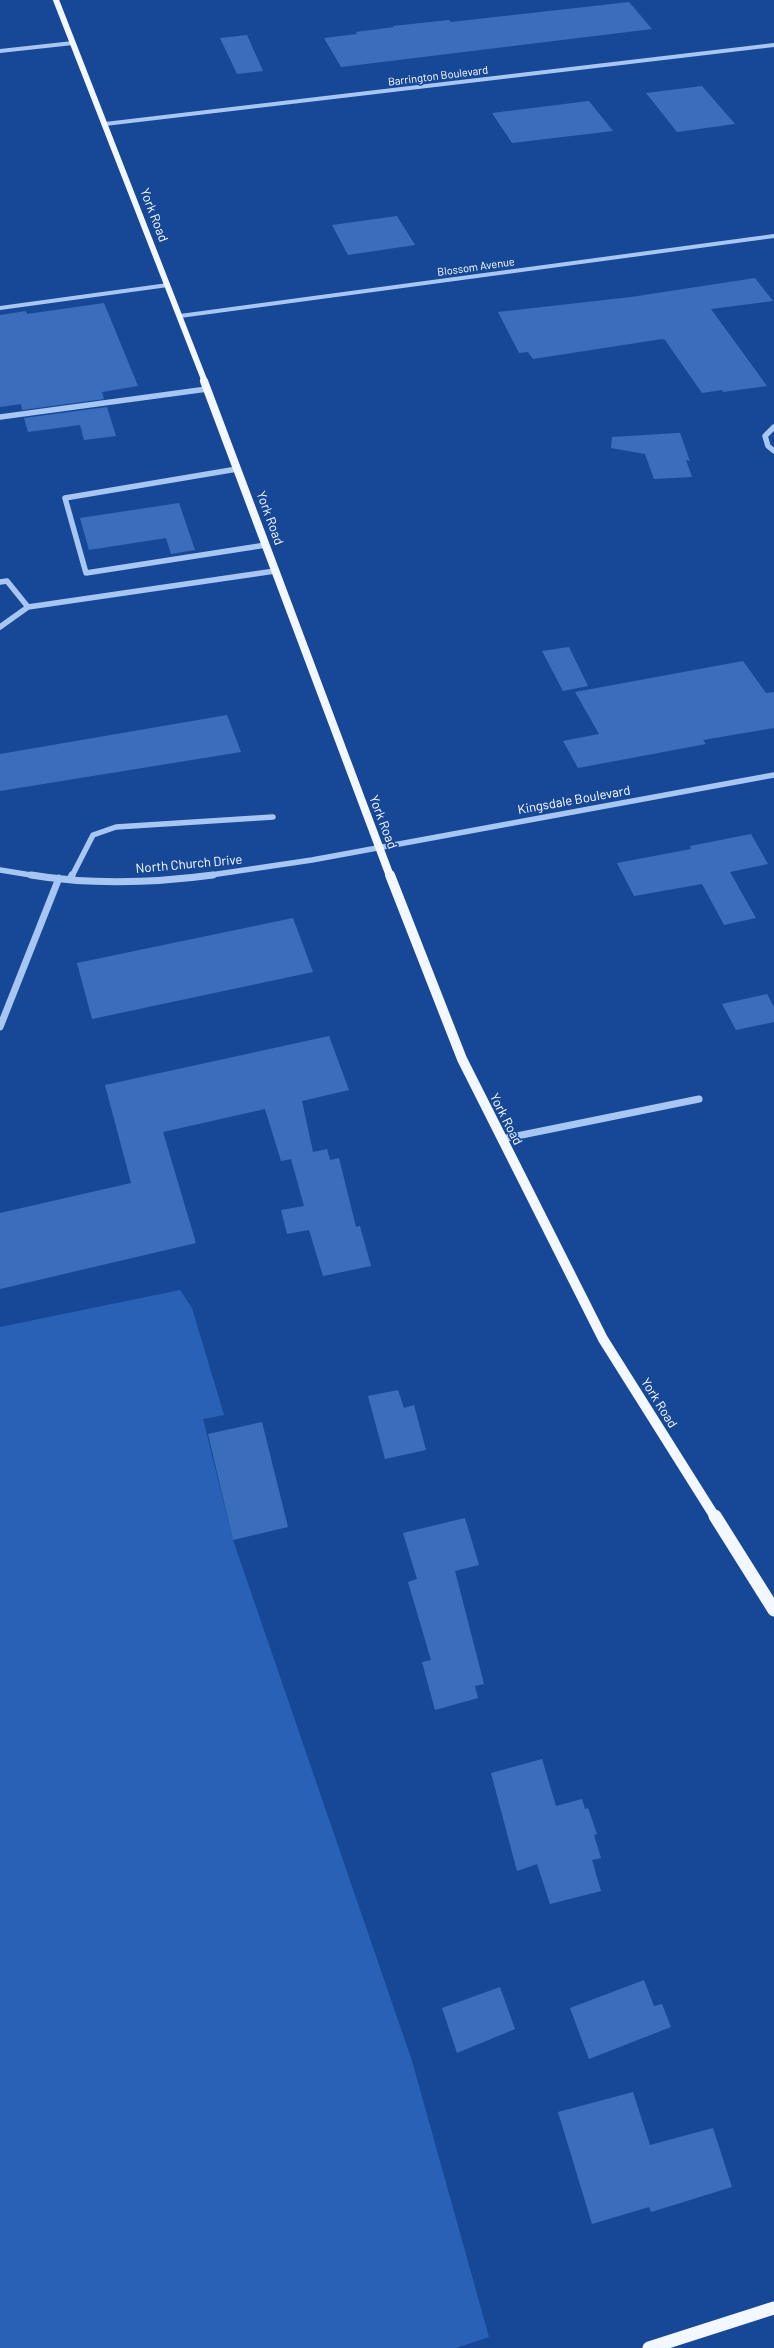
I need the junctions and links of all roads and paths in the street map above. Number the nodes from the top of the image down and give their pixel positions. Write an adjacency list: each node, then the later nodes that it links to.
1 (56, 0): 2 (main road, York Road)
2 (73, 43): 4 (street); 5 (main road, York Road)
3 (774, 45): 5 (street, Barrington Boulevard)
4 (0, 51)
5 (105, 124): 7 (main road, York Road)
6 (774, 236): 9 (street, Blossom Avenue)
7 (168, 285): 8 (street); 9 (main road, York Road)
8 (0, 308)
9 (180, 316): 10 (main road, York Road)
10 (207, 389): 11 (street); 14 (main road, York Road)
11 (0, 417)
12 (774, 427): 13 (street)
13 (774, 451)
14 (237, 470): 15 (main road, York Road); 15 (street)
15 (266, 545): 16 (main road, York Road)
16 (275, 571): 18 (street); 22 (main road, York Road)
17 (0, 582): 18 (street)
18 (28, 607): 19 (street)
19 (0, 627)
20 (774, 775): 22 (street, Kingsdale Boulevard)
21 (273, 817): 25 (street)
22 (379, 847): 25 (street, North Church Drive); 28 (main road, York Road)
23 (0, 870): 24 (street, North Church Drive)
24 (59, 878): 25 (street, North Church Drive); 26 (street)
25 (70, 879)
26 (0, 1027)
27 (700, 1099): 28 (street)
28 (502, 1139): 29 (main road, York Road)
29 (774, 1610)
30 (774, 2308): 31 (main road)
31 (649, 2348)

